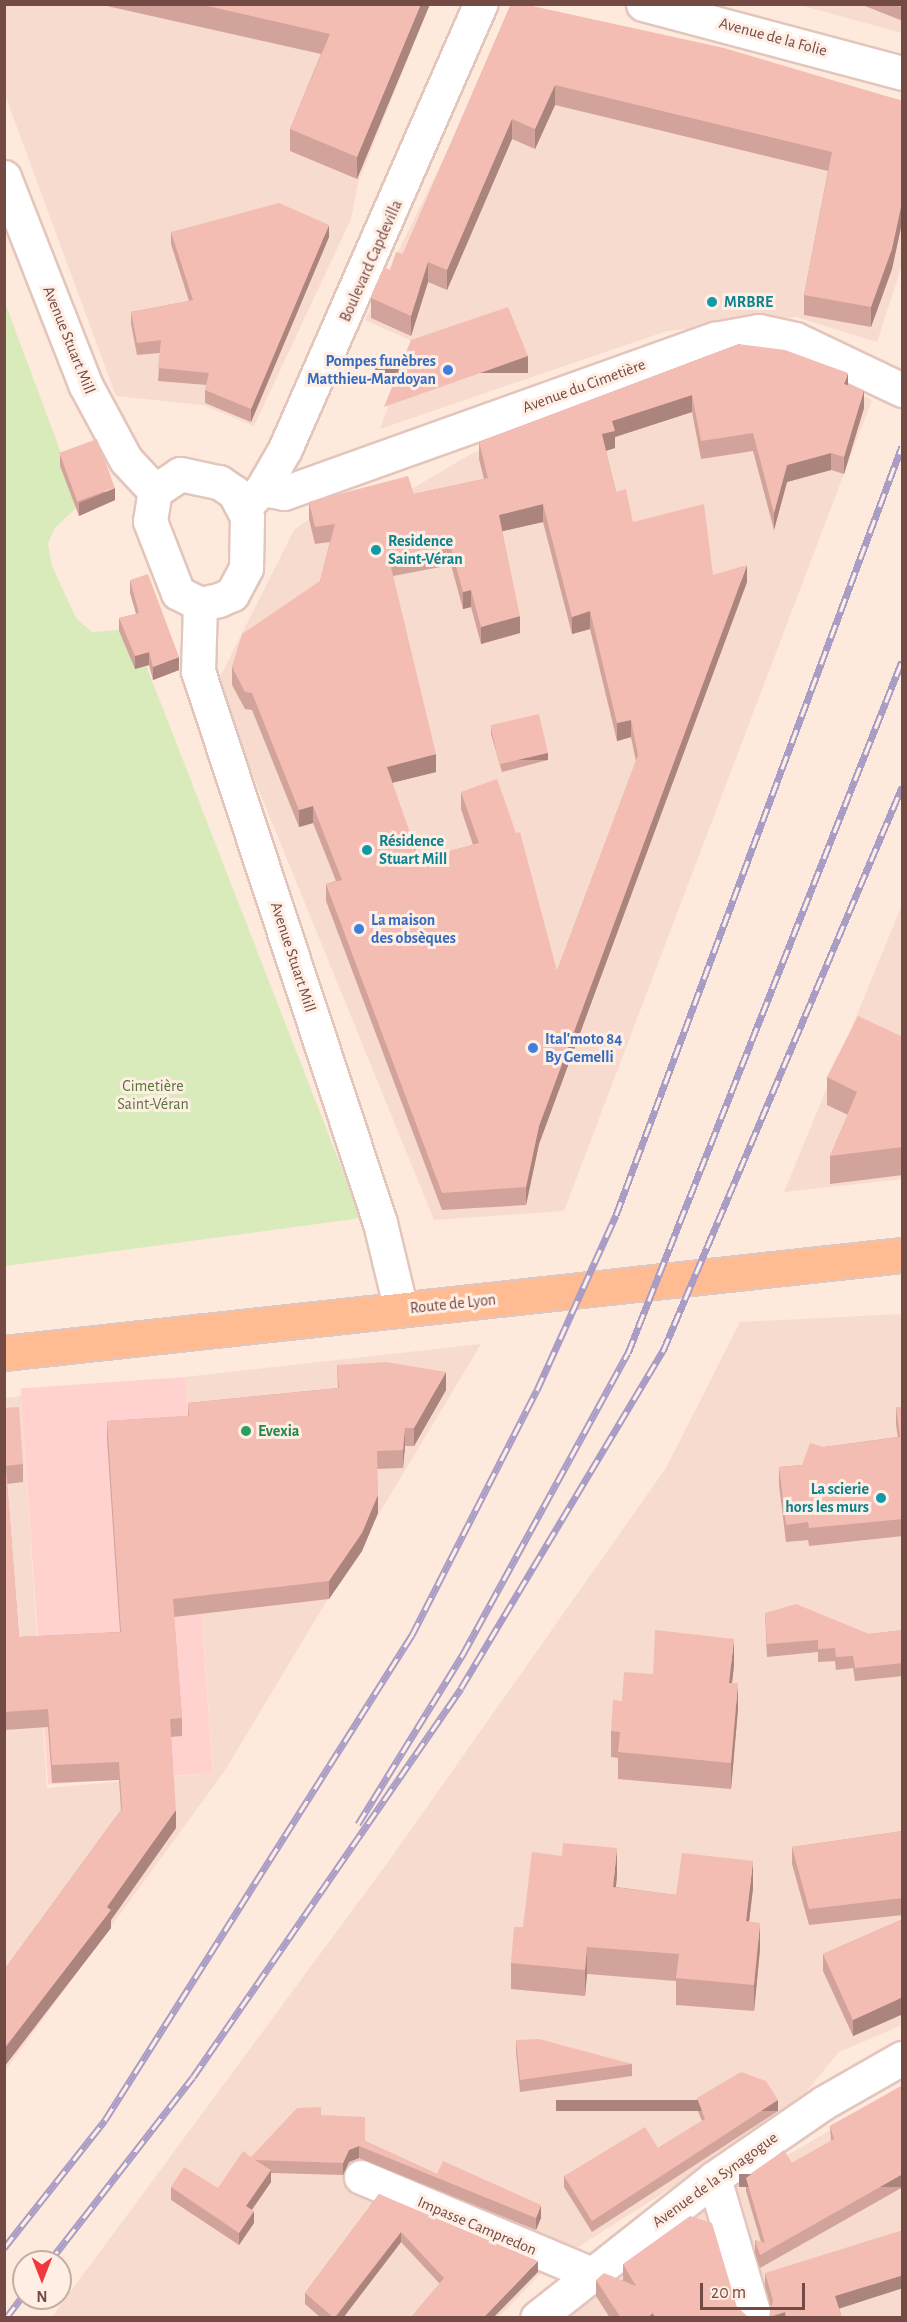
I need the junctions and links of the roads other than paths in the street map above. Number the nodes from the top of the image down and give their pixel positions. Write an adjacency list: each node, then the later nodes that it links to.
1 (480, 4): 8 (street, Boulevard Capdevilla)
2 (643, 4): 3 (street, Avenue de la Folie)
3 (716, 12): 4 (street, Avenue de la Folie)
4 (903, 73)
5 (4, 177): 7 (street, Avenue Stuart Mill)
6 (903, 390): 8 (street, Avenue du Cimetière)
7 (155, 491): 8 (street); 9 (street)
8 (253, 498): 9 (street)
9 (200, 604): 11 (street, Avenue Stuart Mill)
10 (903, 1255): 11 (main road, Route de Lyon)
11 (401, 1310): 12 (main road, Route de Lyon)
12 (4, 1353)
13 (903, 2058): 15 (street, Avenue de la Synagogue)
14 (361, 2177): 16 (street, Impasse Campredon)
15 (714, 2178): 16 (street, Avenue de la Synagogue); 18 (street)
16 (592, 2274): 17 (street, Avenue de la Synagogue)
17 (537, 2318)
18 (755, 2318)

